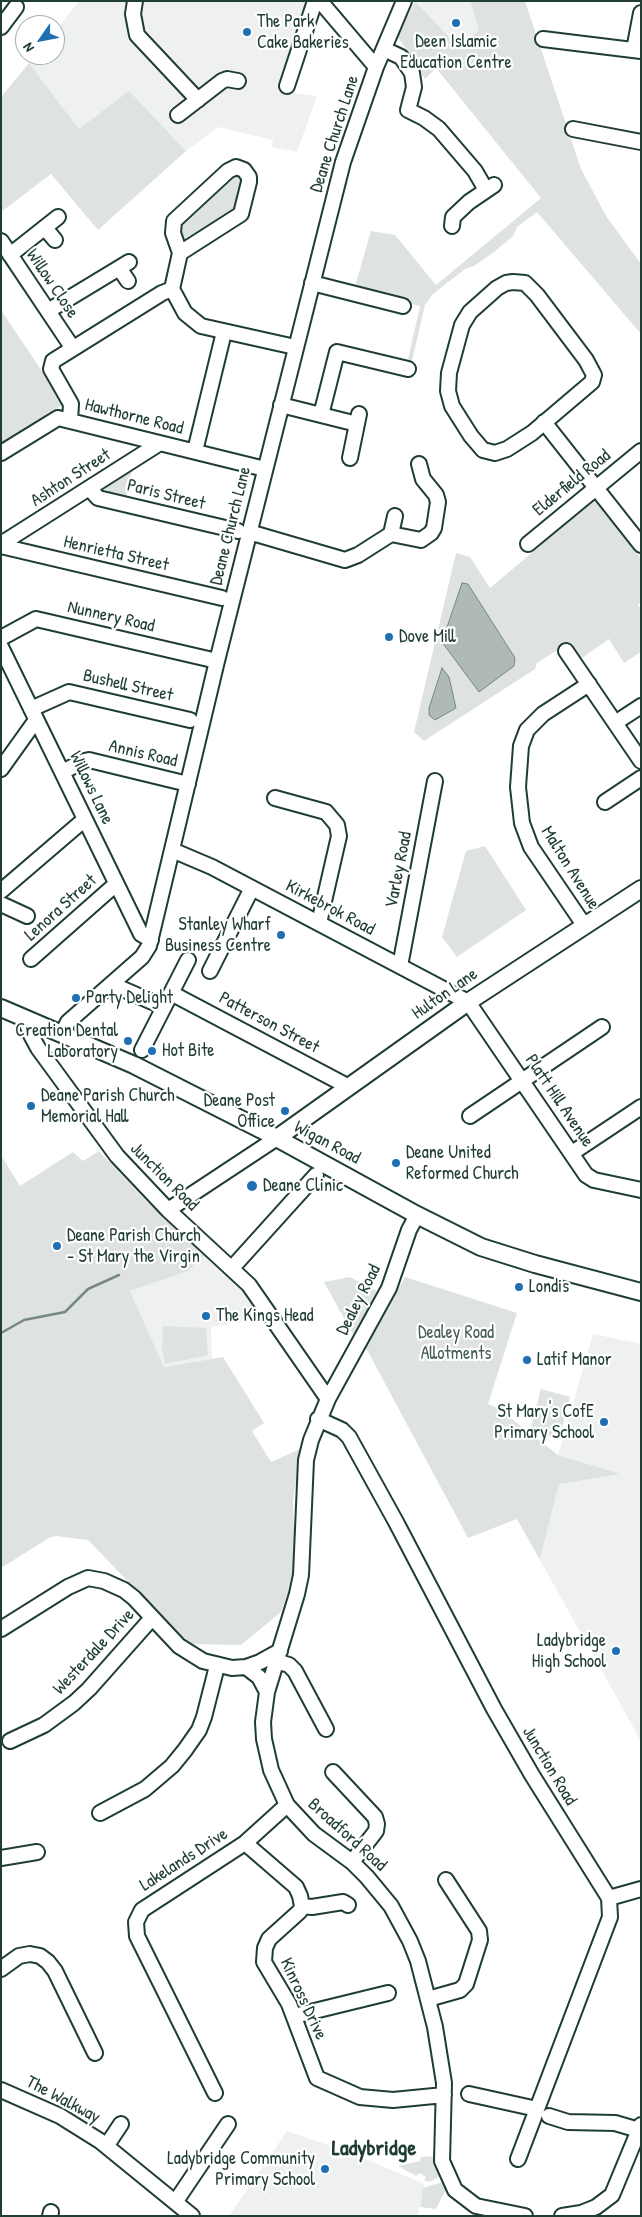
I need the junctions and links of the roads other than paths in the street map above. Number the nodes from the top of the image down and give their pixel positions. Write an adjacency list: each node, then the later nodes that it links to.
1 (134, 1): 14 (street)
2 (315, 1): 13 (street)
3 (320, 1): 11 (street)
4 (404, 1): 9 (street, Deane Church Lane)
5 (10, 9): 7 (street)
6 (641, 13): 10 (street)
7 (1, 27)
8 (543, 39): 10 (street)
9 (384, 49): 11 (street, Deane Church Lane); 19 (street)
10 (637, 50)
11 (376, 67): 26 (street, Deane Church Lane)
12 (238, 81): 14 (street)
13 (287, 86)
14 (198, 100): 15 (street)
15 (178, 115)
16 (573, 128): 17 (street)
17 (641, 142)
18 (58, 218): 20 (street)
19 (450, 219)
20 (45, 228): 21 (street); 24 (street)
21 (54, 240)
22 (1, 241): 24 (street, Willow Close)
23 (180, 253): 23 (street); 27 (street)
24 (10, 255): 29 (street, Willow Close)
25 (128, 281): 29 (street)
26 (312, 283): 28 (street); 32 (street, Deane Church Lane)
27 (172, 289): 30 (street); 31 (street)
28 (403, 306)
29 (48, 311): 31 (street, Willow Close)
30 (224, 332): 32 (street); 39 (street)
31 (72, 347): 36 (street)
32 (295, 347): 34 (street, Deane Church Lane)
33 (400, 370): 35 (street)
34 (281, 405): 35 (street); 44 (street, Deane Church Lane)
35 (321, 415): 42 (street)
36 (70, 421): 38 (street, Hawthorne Road); 41 (street, Hawthorne Road)
37 (544, 422): 37 (street); 45 (street)
38 (160, 443): 39 (street, Hawthorne Road); 46 (street, Ashton Street)
39 (195, 451): 44 (street, Hawthorne Road)
40 (641, 451): 45 (street, Elderfield Road)
41 (1, 453)
42 (350, 458)
43 (419, 464): 49 (street)
44 (265, 468): 48 (street, Deane Church Lane)
45 (597, 487): 50 (street, Elderfield Road); 52 (street)
46 (90, 488): 48 (street, Paris Street); 51 (street, Ashton Street)
47 (395, 516): 49 (street)
48 (243, 532): 49 (street, Paris Street); 57 (street, Deane Church Lane)
49 (391, 534)
50 (528, 544)
51 (1, 545): 53 (street, Henrietta Street)
52 (641, 545)
53 (222, 598)
54 (1, 638): 57 (street, Nunnery Road)
55 (1, 648): 60 (street, Willows Lane)
56 (566, 651): 58 (street)
57 (217, 660): 68 (street, Deane Church Lane)
58 (589, 684): 62 (street); 80 (street, Malton Avenue)
59 (641, 706): 62 (street)
60 (34, 714): 61 (street, Bushell Street); 64 (street); 65 (street, Willows Lane)
61 (190, 720)
62 (615, 723): 63 (street)
63 (641, 760)
64 (1, 769)
65 (62, 772): 68 (street, Annis Road); 71 (street, Willows Lane)
66 (641, 778): 70 (street)
67 (435, 781): 84 (street, Varley Road)
68 (188, 784): 72 (street, Deane Church Lane)
69 (275, 798): 79 (street)
70 (604, 802)
71 (85, 819): 73 (street, Willows Lane); 76 (street)
72 (172, 850): 74 (street, Kirkebrok Road); 81 (street, Deane Church Lane)
73 (116, 884): 81 (street, Willows Lane); 82 (street, Lenora Street)
74 (252, 888): 79 (street, Kirkebrok Road); 85 (street)
75 (641, 889): 80 (main road, Hulton Lane)
76 (1, 891)
77 (1, 904): 78 (street)
78 (27, 916)
79 (319, 923): 84 (street, Kirkebrok Road)
80 (584, 925): 88 (main road, Hulton Lane)
81 (151, 940): 86 (street, Deane Church Lane)
82 (32, 959)
83 (188, 960): 87 (street)
84 (400, 966): 88 (street, Kirkebrok Road)
85 (210, 971)
86 (111, 984): 89 (street); 93 (street, Deane Church Lane)
87 (171, 993): 89 (street); 96 (street, Patterson Street)
88 (468, 1002): 95 (street, Platt Hill Avenue); 96 (main road, Hulton Lane)
89 (164, 1007): 94 (street)
90 (1, 1008): 91 (main road, Wigan Road)
91 (25, 1018): 93 (main road, Wigan Road); 103 (street, Junction Road)
92 (602, 1028): 95 (street)
93 (62, 1034): 99 (main road, Wigan Road)
94 (142, 1050)
95 (523, 1081): 98 (street); 100 (street, Platt Hill Avenue)
96 (349, 1087): 99 (main road, Hulton Lane)
97 (641, 1107): 100 (street)
98 (471, 1116)
99 (277, 1138): 103 (street); 104 (main road, Wigan Road)
100 (572, 1152): 102 (street, Platt Hill Avenue)
101 (316, 1175): 105 (street)
102 (641, 1190)
103 (168, 1210): 105 (street, Junction Road)
104 (417, 1215): 106 (main road, Wigan Road); 107 (street, Dealey Road)
105 (232, 1268): 107 (street, Junction Road)
106 (641, 1292)
107 (328, 1399): 108 (street, Broadford Road)
108 (318, 1419): 111 (street, Broadford Road); 126 (street, Junction Road)
109 (152, 1618): 110 (street); 112 (street); 116 (street, Westerdale Drive)
110 (1, 1629)
111 (278, 1656): 113 (street); 114 (street, Broadford Road); 115 (street)
112 (217, 1666): 113 (street); 119 (street)
113 (246, 1666): 114 (street)
114 (267, 1692): 118 (street, Broadford Road)
115 (326, 1728)
116 (10, 1742)
117 (333, 1772): 123 (street)
118 (287, 1805): 120 (street, Lakelands Drive); 123 (street, Broadford Road)
119 (100, 1813)
120 (245, 1843): 128 (street); 135 (street, Lakelands Drive)
121 (37, 1852): 122 (street)
122 (1, 1858)
123 (352, 1862): 131 (street, Broadford Road)
124 (446, 1880): 131 (street)
125 (641, 1889): 126 (street)
126 (609, 1898): 138 (street)
127 (348, 1905): 128 (street)
128 (302, 1906): 132 (street, Kinross Drive)
129 (1, 1969): 133 (street)
130 (388, 1993): 132 (street)
131 (428, 1998): 137 (street, Broadford Road)
132 (294, 2016): 137 (street, Kinross Drive)
133 (95, 2053)
134 (1, 2090): 142 (street, The Walkway)
135 (215, 2093)
136 (469, 2094): 138 (street)
137 (444, 2096): 148 (street, Broadford Road)
138 (543, 2112): 141 (street); 144 (street)
139 (121, 2124): 142 (street, The Walkway)
140 (228, 2124): 145 (street)
141 (640, 2128): 143 (street)
142 (107, 2145): 145 (street, The Walkway)
143 (637, 2149): 146 (street)
144 (518, 2159)
145 (176, 2201): 147 (street, The Walkway)
146 (598, 2212): 149 (street)
147 (192, 2216)
148 (525, 2216)
149 (562, 2216)

